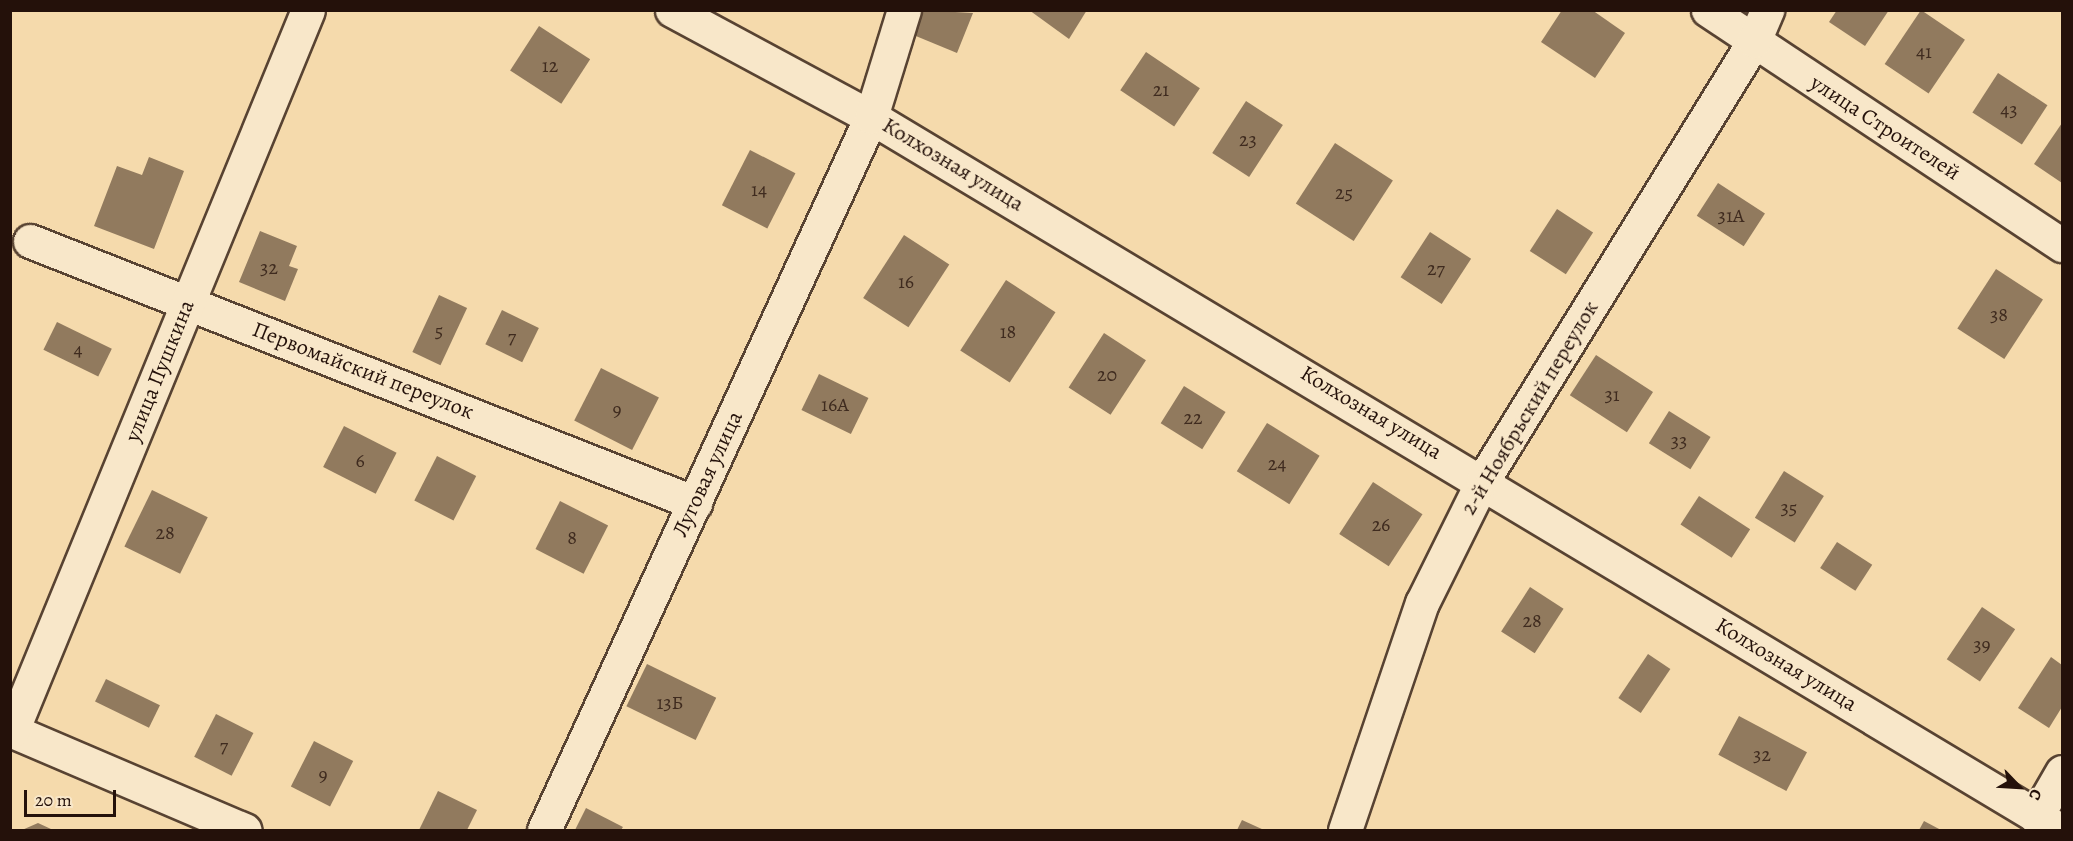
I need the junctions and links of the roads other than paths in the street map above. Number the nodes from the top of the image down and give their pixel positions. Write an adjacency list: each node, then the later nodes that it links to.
1 (308, 10): 10 (street, улица Пушкина)
2 (672, 10): 7 (street, Колхозная улица)
3 (904, 10): 7 (street, Луговая улица)
4 (1708, 10): 6 (street, улица Строителей)
5 (1767, 10): 6 (street, 2-й Ноябрьский переулок)
6 (1754, 41): 9 (street, улица Строителей); 11 (street, 2-й Ноябрьский переулок)
7 (871, 117): 11 (street, Колхозная улица); 12 (street, Луговая улица)
8 (30, 241): 10 (street, Первомайский переулок)
9 (2062, 245)
10 (187, 304): 12 (street, Первомайский переулок); 13 (street, улица Пушкина)
11 (1483, 480): 15 (street, Колхозная улица); 18 (street, 2-й Ноябрьский переулок)
12 (695, 503): 17 (street, Луговая улица)
13 (11, 731): 16 (street)
14 (2062, 772): 15 (street)
15 (2048, 824)
16 (245, 831)
17 (544, 831)
18 (1345, 831)

